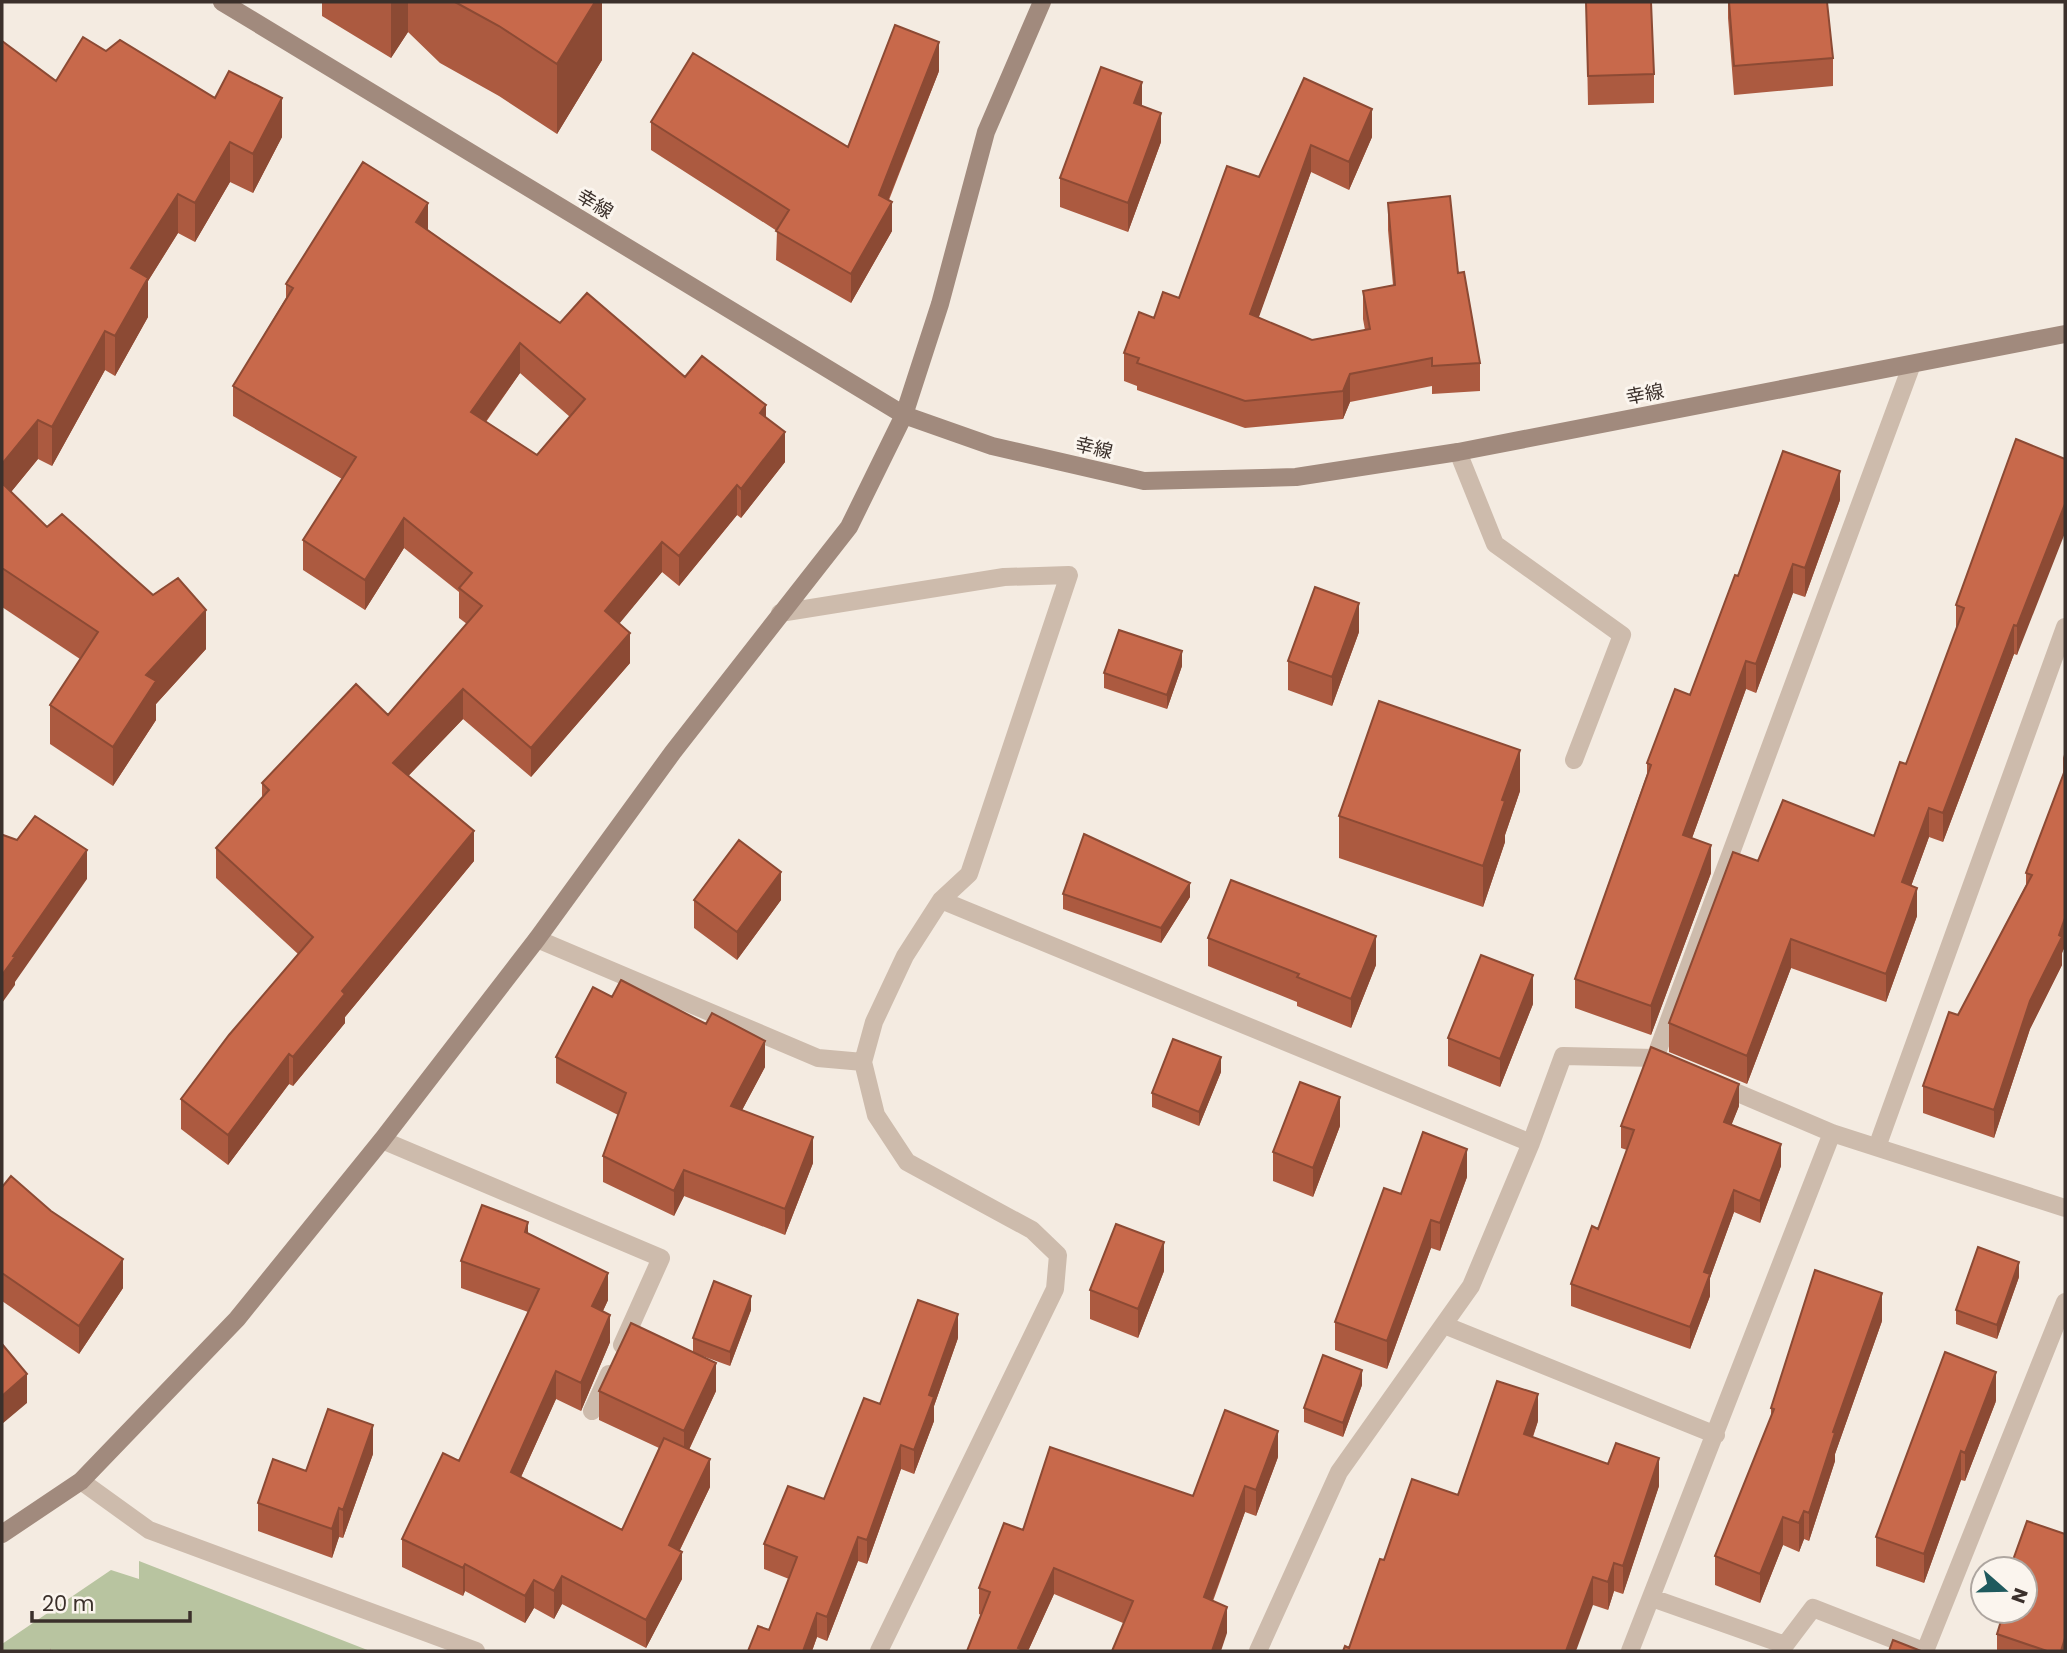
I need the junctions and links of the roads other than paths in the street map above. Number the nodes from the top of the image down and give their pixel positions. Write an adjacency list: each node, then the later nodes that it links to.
1 (222, 2): 5 (street, 幸線)
2 (1042, 2): 5 (street)
3 (2065, 334): 4 (street, 幸線)
4 (1912, 364): 6 (street, 幸線); 12 (street)
5 (904, 415): 6 (street, 幸線); 7 (street)
6 (1458, 452): 9 (street)
7 (780, 613): 10 (street); 11 (street)
8 (2065, 627): 19 (street)
9 (1574, 760)
10 (942, 900): 13 (street); 18 (street)
11 (537, 939): 13 (street); 17 (street)
12 (1656, 1058): 14 (street); 18 (street)
13 (863, 1062): 29 (street)
14 (1681, 1068)
15 (1706, 1079): 16 (street)
16 (1832, 1133): 19 (street); 24 (street)
17 (382, 1140): 23 (street); 25 (street)
18 (1531, 1143): 22 (street)
19 (1877, 1147): 20 (street)
20 (2065, 1208)
21 (2065, 1302): 32 (street)
22 (1444, 1325): 24 (street); 30 (street)
23 (592, 1411)
24 (1716, 1435): 27 (street)
25 (82, 1481): 26 (street); 28 (street)
26 (2, 1534)
27 (1652, 1598): 31 (street); 32 (street)
28 (476, 1651)
29 (879, 1651)
30 (1258, 1651)
31 (1630, 1651)
32 (1924, 1651)

